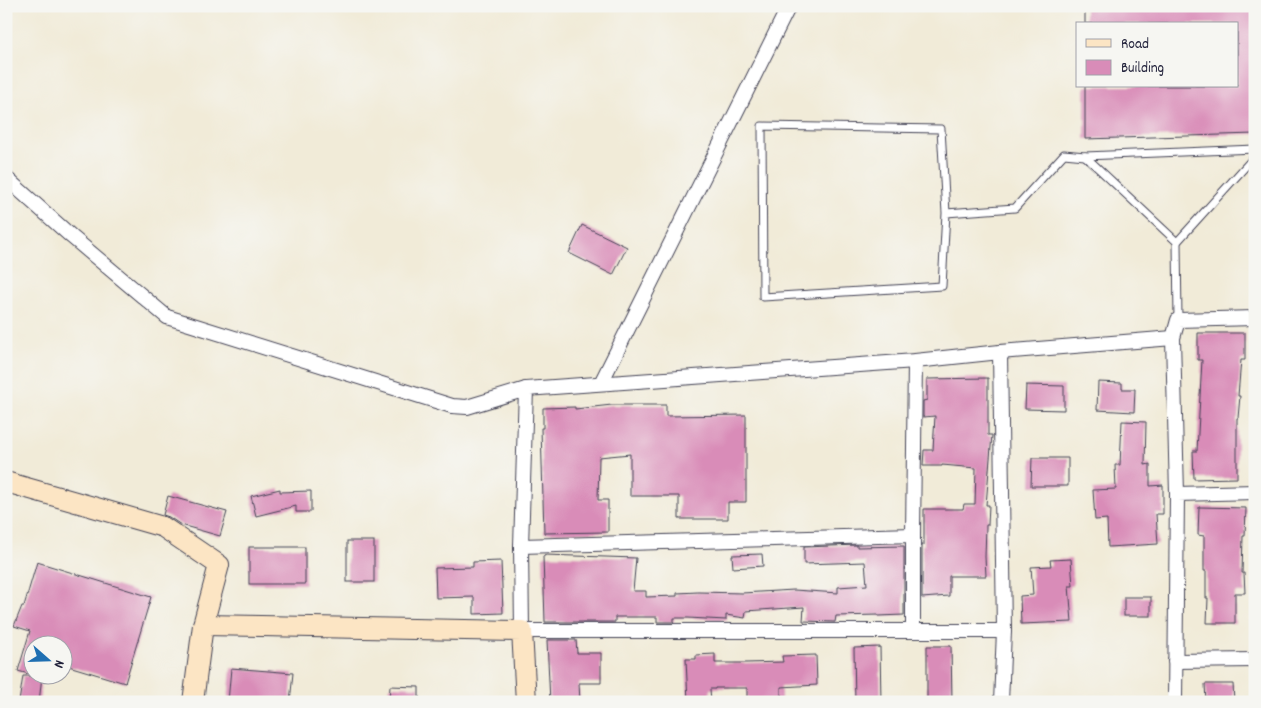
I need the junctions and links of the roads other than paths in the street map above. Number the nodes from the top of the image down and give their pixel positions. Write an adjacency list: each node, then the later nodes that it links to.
1 (789, 6): 13 (street)
2 (1255, 149): 3 (lane)
3 (1085, 156): 6 (lane); 7 (lane)
4 (1255, 156): 7 (lane)
5 (6, 178): 14 (street)
6 (946, 213): 6 (lane)
7 (1177, 242): 9 (lane)
8 (1255, 318): 9 (street)
9 (1178, 320): 10 (street)
10 (1173, 338): 11 (street); 17 (street)
11 (1000, 352): 12 (street); 23 (street)
12 (915, 362): 13 (street); 18 (street)
13 (601, 383): 14 (street)
14 (526, 389): 19 (street)
15 (6, 482): 20 (street)
16 (1255, 492): 17 (street)
17 (1177, 494): 25 (street)
18 (913, 535): 19 (street); 22 (street)
19 (521, 546): 21 (street)
20 (203, 625): 21 (street); 26 (street)
21 (522, 631): 22 (street); 27 (street)
22 (913, 631): 23 (street)
23 (1004, 631): 28 (street)
24 (1255, 660): 25 (street)
25 (1175, 661): 29 (street)
26 (192, 702)
27 (526, 702)
28 (1001, 702)
29 (1175, 702)

